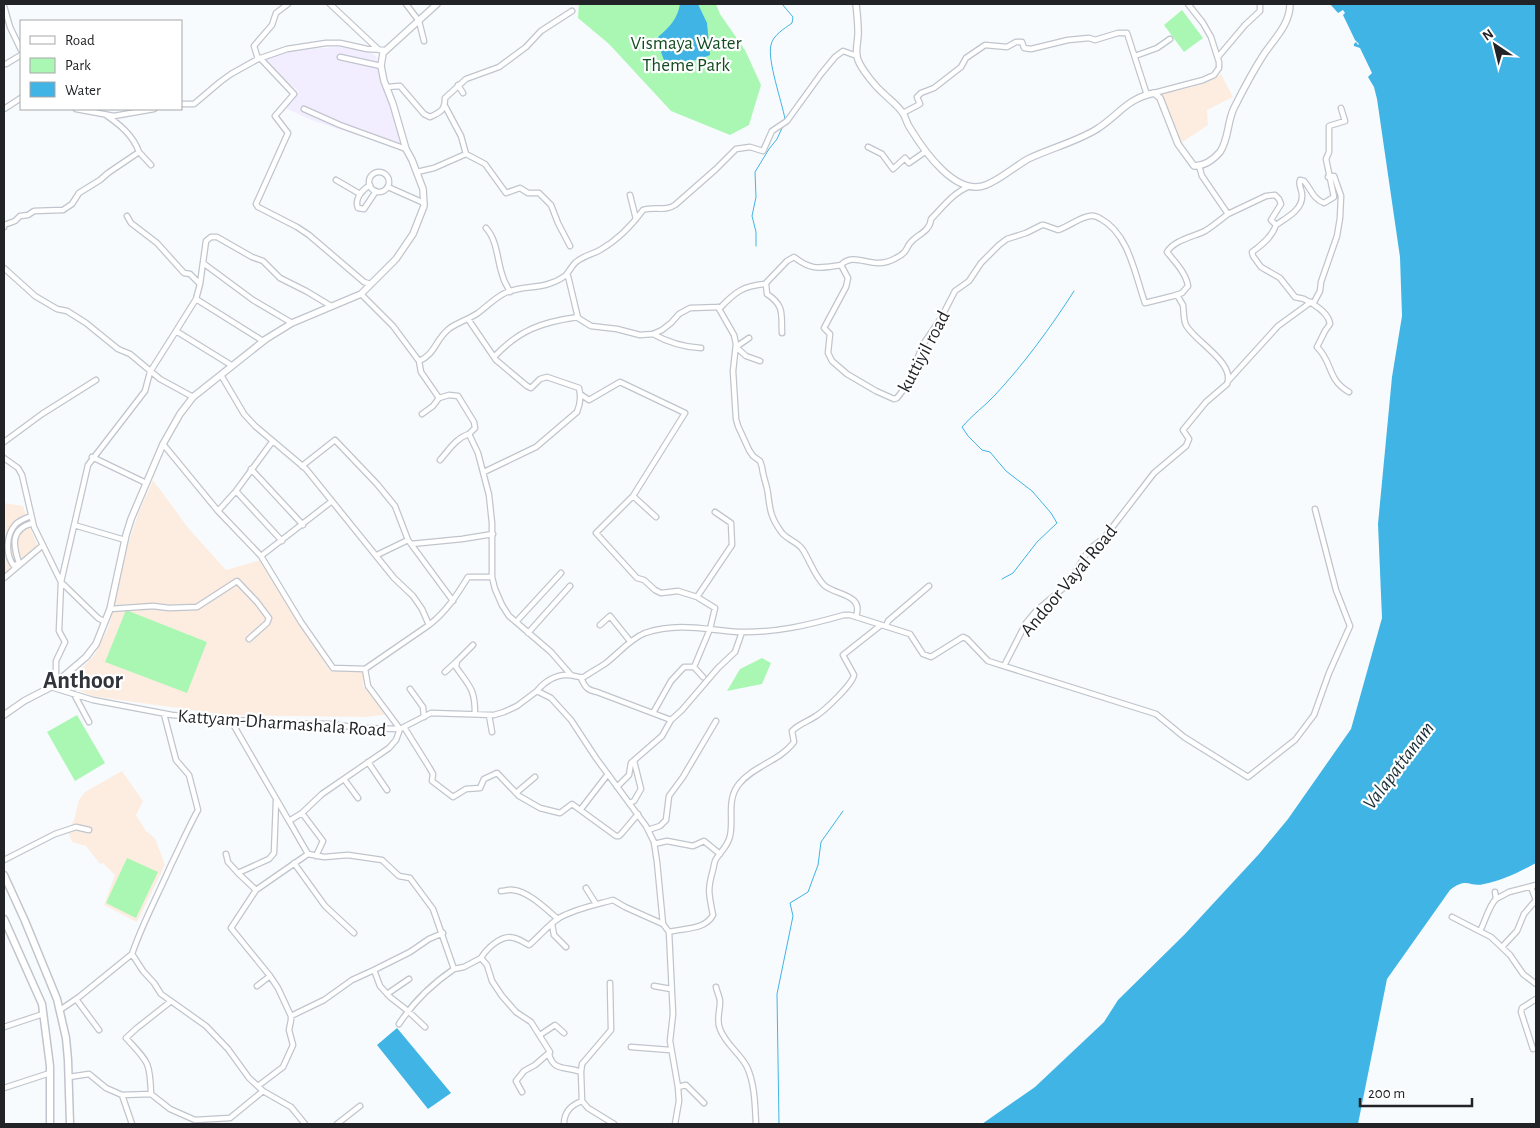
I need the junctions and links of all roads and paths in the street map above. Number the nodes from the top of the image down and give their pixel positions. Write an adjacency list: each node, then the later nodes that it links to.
1 (288, 4): 21 (street)
2 (330, 4): 15 (street)
3 (406, 4): 11 (street)
4 (436, 4): 11 (main road)
5 (856, 4): 16 (main road)
6 (1188, 4): 20 (street)
7 (1260, 4): 20 (street)
8 (1290, 4): 45 (main road)
9 (4, 6): 14 (street)
10 (572, 11): 24 (street)
11 (419, 21): 13 (street); 15 (main road)
12 (1170, 39): 17 (street)
13 (424, 40)
14 (20, 48)
15 (383, 50): 21 (street); 23 (main road)
16 (857, 56): 37 (main road); 58 (street)
17 (1135, 56): 28 (street); 37 (street)
18 (20, 57): 22 (street)
19 (340, 57): 23 (street)
20 (1218, 57): 27 (street)
21 (259, 58): 30 (street); 68 (street)
22 (6, 64)
23 (381, 66): 25 (main road)
24 (458, 85): 26 (street); 31 (street)
25 (387, 87): 31 (street); 40 (main road)
26 (464, 93)
27 (1154, 93): 28 (main road); 45 (main road)
28 (1147, 95): 51 (main road)
29 (20, 99): 32 (street)
30 (182, 104)
31 (445, 106): 42 (street)
32 (4, 108)
33 (1341, 108): 47 (street)
34 (304, 109): 40 (street)
35 (81, 110): 38 (street)
36 (149, 110): 38 (street)
37 (904, 113): 43 (main road)
38 (106, 115): 41 (street)
39 (868, 147): 43 (street)
40 (406, 149): 46 (main road)
41 (139, 152): 44 (street); 60 (street)
42 (466, 154): 46 (street); 62 (street)
43 (929, 155): 51 (main road)
44 (150, 165)
45 (1199, 166): 56 (street)
46 (417, 172): 55 (main road)
47 (1328, 177): 59 (street); 74 (street)
48 (336, 180): 53 (street)
49 (370, 185): 50 (street); 52 (street); 53 (street)
50 (388, 187): 52 (street); 55 (street)
51 (968, 187): 64 (street)
52 (376, 192): 53 (street)
53 (360, 194)
54 (630, 196): 58 (street)
55 (424, 203): 68 (main road)
56 (1228, 214): 59 (street); 72 (street)
57 (127, 216): 67 (street)
58 (636, 219): 66 (street)
59 (1276, 225): 74 (street)
60 (4, 227)
61 (486, 228): 70 (street)
62 (570, 246)
63 (202, 263): 67 (street); 75 (street); 79 (street)
64 (841, 266): 69 (street); 72 (street, kuttiyil road)
65 (4, 268): 91 (street)
66 (565, 276): 70 (street); 77 (street)
67 (200, 284): 73 (street)
68 (371, 284): 71 (main road)
69 (766, 284): 76 (street); 81 (street)
70 (510, 292): 78 (street)
71 (361, 294): 75 (main road); 88 (street)
72 (1177, 295): 94 (street)
73 (196, 299): 80 (street); 84 (street)
74 (1312, 303): 94 (street); 95 (street)
75 (331, 306): 79 (main road)
76 (718, 307): 82 (street); 85 (street)
77 (578, 317): 82 (street); 87 (street)
78 (468, 319): 87 (street); 88 (street)
79 (292, 323): 84 (main road)
80 (176, 331): 90 (street); 91 (street)
81 (782, 333)
82 (652, 334): 86 (street)
83 (749, 338): 85 (street)
84 (263, 341): 90 (main road)
85 (736, 346): 89 (street); 138 (street)
86 (701, 348)
87 (494, 357): 96 (street)
88 (419, 361): 98 (street)
89 (760, 361)
90 (231, 365): 92 (main road)
91 (150, 372): 97 (street); 104 (street)
92 (221, 375): 97 (main road); 102 (street)
93 (96, 380): 101 (street)
94 (1229, 380): 151 (street, Andoor Vayal Road)
95 (1349, 392)
96 (580, 394): 109 (street); 112 (street)
97 (193, 397): 103 (main road)
98 (439, 398): 99 (street); 100 (street)
99 (422, 414)
100 (469, 434): 106 (street); 109 (street)
101 (4, 442)
102 (272, 442): 107 (street); 108 (street)
103 (162, 444): 110 (main road); 115 (street)
104 (92, 457): 110 (street); 120 (street)
105 (4, 458): 117 (street)
106 (440, 460)
107 (302, 466): 113 (street); 125 (street)
108 (251, 469): 111 (street); 121 (street)
109 (484, 472): 122 (street)
110 (146, 483): 123 (main road)
111 (236, 491): 115 (street); 124 (street)
112 (633, 496): 118 (street); 135 (street)
113 (332, 501): 121 (street); 127 (street)
114 (1315, 509): 151 (street)
115 (218, 510): 128 (street)
116 (716, 512): 135 (street)
117 (31, 516): 119 (street); 119 (street)
118 (656, 516)
119 (33, 523): 126 (street)
120 (74, 525): 123 (street); 132 (street)
121 (303, 525): 124 (street)
122 (492, 534): 125 (street); 130 (street)
123 (125, 540): 137 (main road)
124 (282, 541): 128 (street)
125 (409, 542): 127 (street); 136 (street)
126 (43, 545): 131 (street); 132 (street)
127 (377, 555): 141 (street)
128 (261, 556): 153 (street)
129 (561, 573): 140 (street)
130 (492, 577): 136 (street); 140 (street)
131 (4, 578)
132 (61, 582): 139 (street); 158 (street)
133 (570, 586): 146 (street)
134 (929, 586): 143 (street)
135 (697, 597): 144 (street)
136 (452, 601): 141 (street)
137 (110, 609): 139 (main road); 147 (street)
138 (856, 616): 143 (street); 145 (street)
139 (105, 622): 158 (main road)
140 (516, 622): 146 (street)
141 (428, 624): 153 (street)
142 (600, 625): 148 (street)
143 (883, 626): 151 (street); 195 (street)
144 (710, 629): 145 (street); 148 (street); 152 (street)
145 (742, 632): 170 (street)
146 (528, 633): 155 (street)
147 (250, 639)
148 (630, 641): 157 (street)
149 (473, 645): 150 (street)
150 (457, 661): 154 (street); 165 (street)
151 (1004, 666)
152 (694, 667): 156 (street); 163 (street)
153 (365, 669): 173 (street)
154 (445, 672)
155 (571, 675): 157 (street); 161 (street, Kattyam-Dharmashala Road)
156 (703, 677)
157 (581, 678): 163 (street)
158 (60, 679): 159 (main road)
159 (51, 687): 162 (street, Kattyam-Dharmashala Road); 166 (main road)
160 (410, 689): 168 (street)
161 (537, 691): 167 (street, Kattyam-Dharmashala Road); 177 (street)
162 (74, 694): 164 (street, Kattyam-Dharmashala Road); 172 (street)
163 (653, 713): 170 (street)
164 (164, 714): 169 (street, Kattyam-Dharmashala Road); 219 (street)
165 (474, 714): 167 (street, Kattyam-Dharmashala Road); 168 (street, Kattyam-Dharmashala Road)
166 (4, 715)
167 (489, 715): 174 (street)
168 (424, 717): 173 (street, Kattyam-Dharmashala Road)
169 (230, 719): 173 (street, Kattyam-Dharmashala Road); 184 (street)
170 (671, 720): 175 (street)
171 (716, 721): 191 (street)
172 (89, 722)
173 (402, 728): 176 (street); 182 (street)
174 (492, 732)
175 (634, 761): 180 (street); 185 (street)
176 (368, 762): 179 (street); 181 (street)
177 (608, 774): 180 (street); 186 (street)
178 (535, 777): 182 (street)
179 (344, 779): 183 (street); 187 (street)
180 (617, 786): 185 (street)
181 (387, 790)
182 (516, 793): 186 (street)
183 (358, 798)
184 (276, 799): 189 (street); 199 (street)
185 (629, 803): 188 (street)
186 (581, 809): 188 (street)
187 (302, 813): 189 (street); 196 (street)
188 (638, 814): 191 (street)
189 (290, 822): 194 (street)
190 (89, 830): 197 (street)
191 (648, 830): 192 (street)
192 (654, 844): 195 (street); 212 (street)
193 (226, 854): 199 (street)
194 (308, 854): 196 (street); 198 (street)
195 (720, 854): 214 (street)
196 (316, 856): 216 (street)
197 (4, 860)
198 (294, 863): 203 (street); 215 (street)
199 (238, 873): 203 (street)
200 (4, 876): 235 (highway)
201 (1534, 886): 206 (street); 218 (street)
202 (586, 888): 207 (street)
203 (256, 890): 223 (street)
204 (501, 891): 210 (street)
205 (1494, 892): 206 (street)
206 (1496, 899): 213 (street)
207 (596, 904): 210 (street); 212 (street)
208 (1452, 917): 213 (street)
209 (4, 919): 237 (highway)
210 (558, 919): 211 (street)
211 (552, 924): 217 (street); 220 (street)
212 (663, 924): 214 (street)
213 (1480, 931): 218 (street)
214 (669, 932): 230 (street)
215 (354, 933)
216 (443, 934): 221 (street); 222 (street)
217 (566, 946)
218 (1502, 948): 226 (street)
219 (132, 954): 232 (street); 234 (street)
220 (481, 958): 221 (street); 244 (street)
221 (454, 969): 236 (street)
222 (374, 970): 231 (street); 238 (street)
223 (270, 976): 227 (street); 238 (street)
224 (409, 979): 231 (street)
225 (610, 983): 249 (street)
226 (1536, 984)
227 (257, 986)
228 (654, 986): 230 (street)
229 (716, 987): 272 (street)
230 (671, 989): 247 (street)
231 (388, 994): 236 (street)
232 (76, 999): 235 (street); 242 (street)
233 (1536, 999): 246 (street)
234 (170, 1002): 252 (street); 257 (street)
235 (60, 1010): 251 (highway)
236 (408, 1011): 239 (street); 241 (street)
237 (43, 1014): 240 (street); 250 (highway)
238 (291, 1016): 252 (street)
239 (400, 1024)
240 (4, 1027)
241 (424, 1027)
242 (99, 1030)
243 (564, 1032): 244 (street)
244 (540, 1034): 248 (street)
245 (631, 1047): 247 (street)
246 (1532, 1049)
247 (670, 1050): 253 (street)
248 (549, 1054): 249 (street); 256 (street)
249 (581, 1072): 259 (street)
250 (50, 1073): 254 (street); 263 (highway)
251 (69, 1077): 258 (street); 264 (highway)
252 (258, 1086): 255 (street)
253 (678, 1086): 260 (street); 271 (street)
254 (4, 1088)
255 (263, 1091): 262 (street); 267 (street)
256 (522, 1092)
257 (151, 1094): 258 (street); 262 (street)
258 (122, 1095): 265 (street)
259 (582, 1101): 269 (street); 270 (street)
260 (704, 1103)
261 (360, 1106): 268 (street)
262 (195, 1120): 266 (street)
263 (50, 1124)
264 (70, 1124)
265 (132, 1124)
266 (189, 1124)
267 (305, 1124)
268 (337, 1124)
269 (564, 1124)
270 (614, 1124)
271 (675, 1124)
272 (756, 1124)

